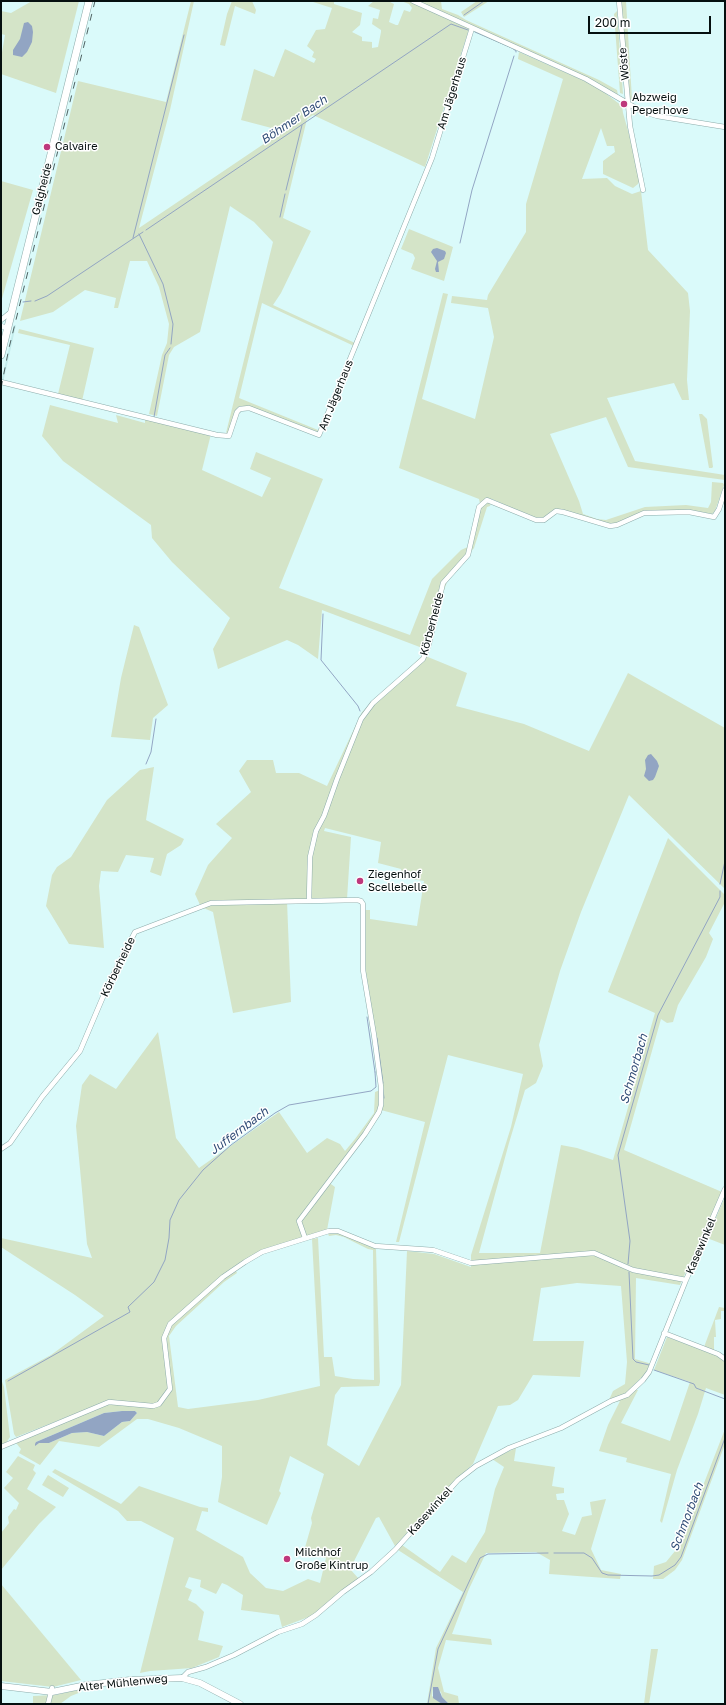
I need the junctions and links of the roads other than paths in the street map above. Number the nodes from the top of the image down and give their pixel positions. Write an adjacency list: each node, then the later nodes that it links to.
1 (89, 1): 8 (main road, Galgheide)
2 (413, 1): 4 (street)
3 (619, 1): 5 (street, Wöste)
4 (472, 28): 5 (street); 12 (street, Am Jägerhaus)
5 (627, 103): 6 (street); 7 (street, Wöste)
6 (725, 127)
7 (644, 190)
8 (11, 312): 9 (street); 10 (main road, Galgheide)
9 (1, 320)
10 (4, 327): 11 (main road, Galgheide)
11 (1, 355)
12 (1, 382)
13 (725, 490): 14 (street, Körberheide)
14 (309, 901): 15 (street, Körberheide); 17 (street, Körberheide)
15 (1, 1148)
16 (725, 1189): 18 (street, Kasewinkel)
17 (305, 1238): 18 (street, Kasewinkel); 21 (street, Kasewinkel)
18 (686, 1280): 19 (street, Kasewinkel)
19 (664, 1333): 20 (street); 22 (street, Kasewinkel)
20 (725, 1359)
21 (1, 1447)
22 (182, 1678): 24 (street, Alter Mühlenweg); 26 (street, Alter Mühlenweg)
23 (1, 1686): 24 (street, Alter Mühlenweg)
24 (52, 1690): 25 (street)
25 (48, 1704)
26 (240, 1704)

